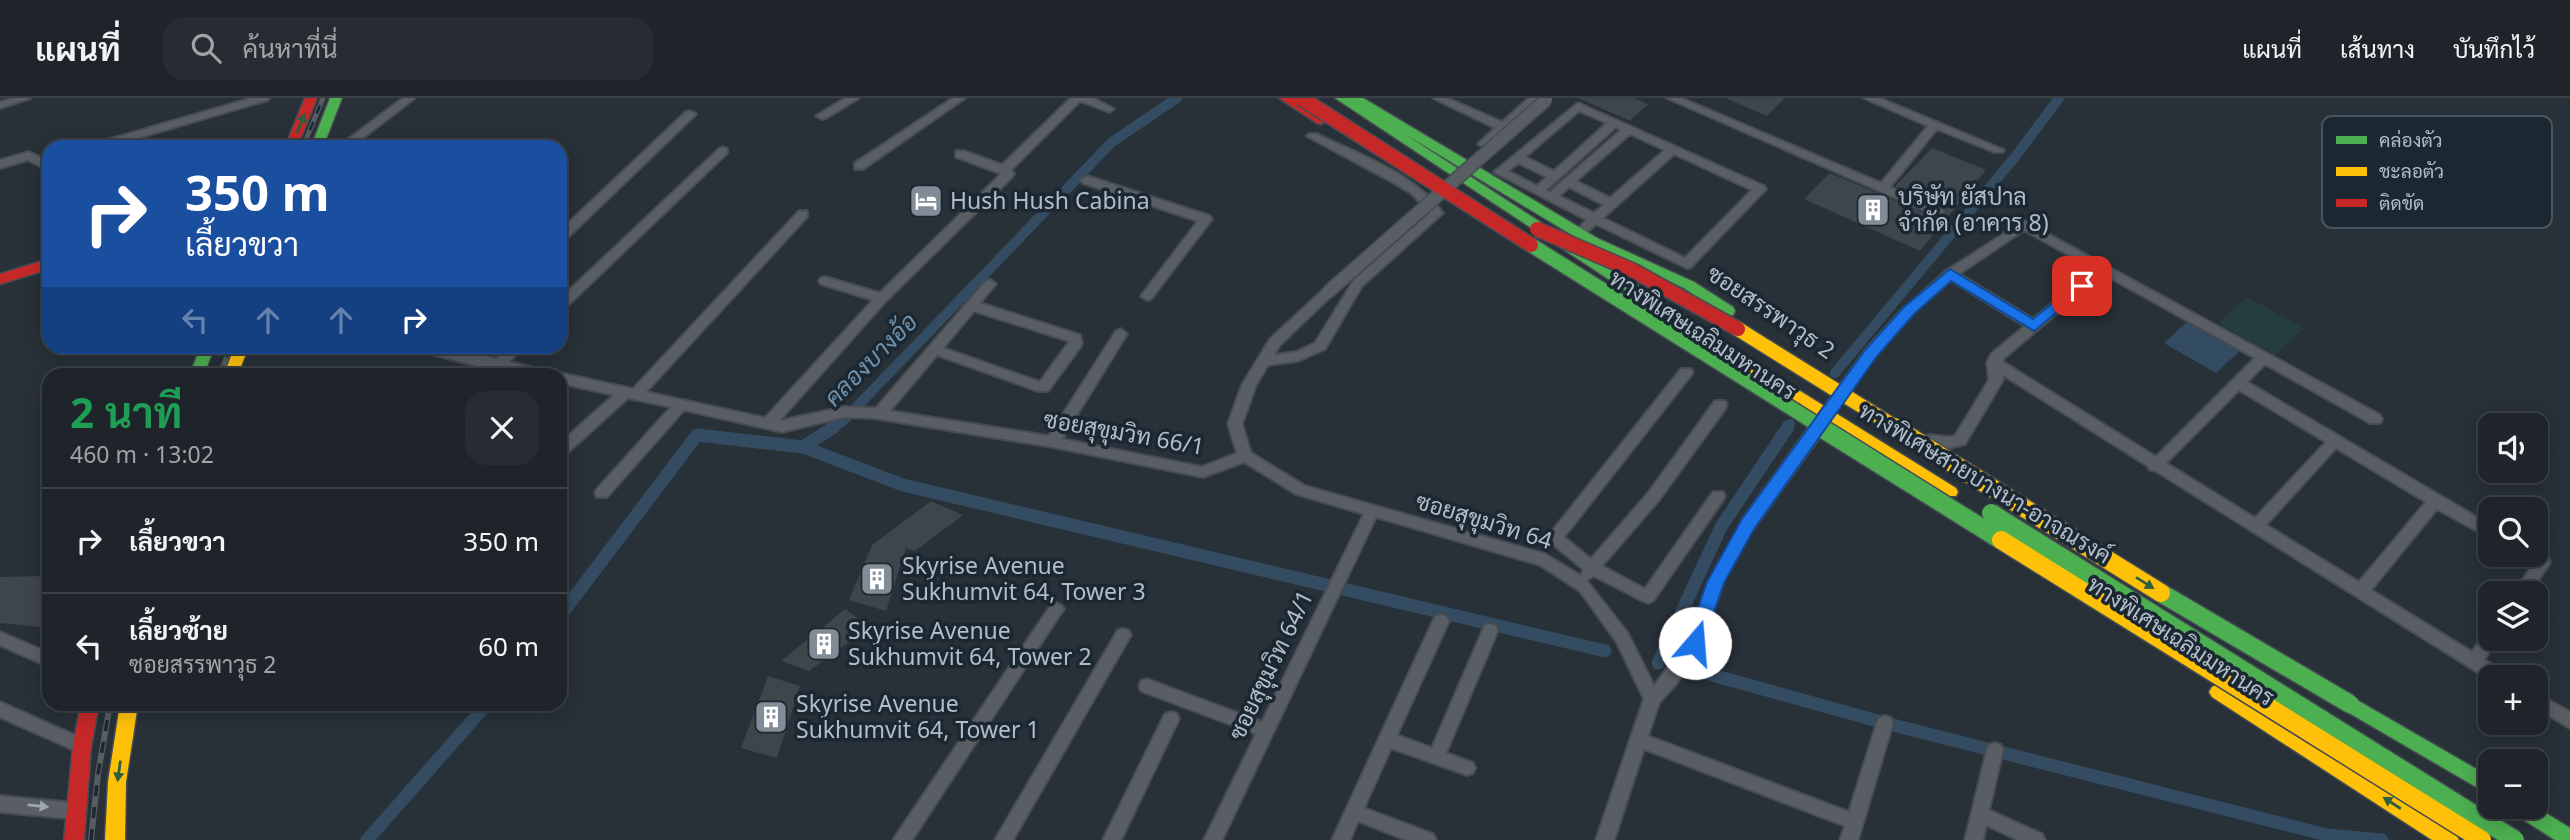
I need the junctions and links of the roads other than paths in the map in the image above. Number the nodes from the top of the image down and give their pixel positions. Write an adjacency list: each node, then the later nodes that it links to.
1 (26, 98): 17 (street)
2 (264, 98): 26 (street)
3 (311, 98): 27 (main road, one-way to 3)
4 (336, 98): 28 (main road)
5 (410, 98): 29 (street)
6 (854, 98): 20 (street)
7 (960, 98): 38 (street)
8 (1285, 98): 142 (main road, ทางพิเศษเฉลิมมหานคร, one-way to 8)
9 (1301, 98): 143 (main road, ทางพิเศษสายบางนา-อาจณรงค์, bridge)
10 (1325, 98): 50 (main road, ทางพิเศษสายบางนา-อาจณรงค์)
11 (1340, 98): 144 (main road, ทางพิเศษเฉลิมมหานคร)
12 (1354, 98): 52 (main road, ซอยสรรพาวุธ 2)
13 (1437, 98): 23 (street)
14 (1672, 98): 43 (street)
15 (1869, 98): 22 (street)
16 (1543, 99): 23 (street); 69 (street, ซอยสุขุมวิท 66/1, bridge)
17 (0, 105)
18 (1109, 109): 39 (street)
19 (690, 114): 51 (street)
20 (822, 116)
21 (1614, 123): 24 (street); 35 (street); 40 (street)
22 (1935, 125): 32 (street); 43 (street)
23 (1503, 127): 30 (street)
24 (1629, 129): 31 (street); 42 (street)
25 (1313, 136): 69 (street)
26 (118, 140)
27 (294, 140)
28 (320, 140)
29 (353, 140)
30 (1484, 144)
31 (1673, 149): 46 (street); 49 (street)
32 (1998, 150)
33 (723, 151): 61 (street)
34 (960, 154): 39 (street)
35 (1517, 158): 40 (street); 44 (street)
36 (42, 162): 37 (street)
37 (0, 164)
38 (859, 166)
39 (1004, 170): 60 (street)
40 (1555, 176): 44 (street)
41 (1087, 180): 59 (street)
42 (1568, 182): 45 (street); 46 (street)
43 (1883, 188): 47 (street)
44 (1538, 191): 45 (street)
45 (1551, 197): 49 (street)
46 (1612, 204): 49 (street)
47 (1939, 213)
48 (803, 214): 77 (street)
49 (1595, 219): 52 (street)
50 (1537, 229): 122 (main road, one-way to 122, bridge); 145 (main road, ทางพิเศษสายบางนา-อาจณรงค์, bridge)
51 (567, 231)
52 (1579, 233): 76 (main road, ซอยสรรพาวุธ 2)
53 (42, 266): 56 (main road)
54 (2103, 268): 55 (street); 63 (street); 68 (street)
55 (1950, 274): 63 (street); 107 (street, bridge)
56 (0, 279)
57 (825, 281): 60 (street)
58 (990, 284): 62 (street)
59 (1147, 296)
60 (881, 298): 82 (street)
61 (567, 299)
62 (971, 305): 65 (street); 65 (street)
63 (2034, 326): 70 (street)
64 (1121, 334): 84 (street)
65 (933, 349): 80 (street)
66 (460, 354): 71 (street)
67 (509, 354): 71 (street)
68 (2264, 357): 75 (street); 81 (street)
69 (1264, 361): 86 (street, ซอยสุขุมวิท 66/1)
70 (1994, 363): 76 (street, ซอยสรรพาวุธ 2); 87 (street)
71 (498, 365): 72 (street)
72 (513, 368)
73 (1686, 372): 94 (street)
74 (567, 380): 77 (street, ซอยสุขุมวิท 66/1)
75 (2238, 383): 83 (street); 87 (street)
76 (1840, 385)
77 (630, 394): 78 (street, ซอยสุขุมวิท 66/1); 85 (street)
78 (681, 405): 82 (street, ซอยสุขุมวิท 66/1); 88 (street)
79 (1720, 405): 94 (street)
80 (876, 414): 82 (street, ซอยสุขุมวิท 66/1); 84 (street, ซอยสุขุมวิท 66/1)
81 (2375, 419)
82 (768, 424)
83 (2335, 441): 90 (street); 93 (street)
84 (1054, 442): 86 (street, ซอยสุขุมวิท 66/1)
85 (567, 445)
86 (1245, 456): 91 (street, ซอยสุขุมวิท 64)
87 (2155, 466): 93 (street)
88 (602, 493)
89 (1718, 496): 94 (street)
90 (2435, 501): 92 (street); 96 (street)
91 (1373, 510): 95 (street, ซอยสุขุมวิท 64); 115 (street, ซอยสุขุมวิท 64/1)
92 (2478, 525)
93 (2255, 527): 96 (street)
94 (1592, 568): 95 (street)
95 (1579, 583): 107 (street, ซอยสุขุมวิท 64)
96 (2360, 592): 104 (street)
97 (1056, 609): 132 (street)
98 (1441, 621): 116 (street)
99 (1490, 631): 120 (street)
100 (1123, 635): 133 (street)
101 (0, 638): 103 (street)
102 (2481, 651): 104 (street)
103 (42, 657)
104 (2474, 662): 105 (street)
105 (2479, 665)
106 (1147, 686): 115 (street)
107 (1652, 699): 117 (street)
108 (2548, 707): 113 (street)
109 (0, 709): 118 (street)
110 (89, 711): 118 (main road)
111 (128, 711): 131 (main road, one-way to 131)
112 (1171, 719): 134 (street)
113 (2570, 721)
114 (1885, 723): 128 (street)
115 (1264, 730): 135 (street, ซอยสุขุมวิท 64/1)
116 (1388, 739): 120 (street); 125 (street)
117 (1640, 740): 128 (street); 138 (street)
118 (82, 746): 124 (main road)
119 (1995, 750): 126 (street)
120 (1436, 757): 121 (street)
121 (1466, 768)
122 (2478, 780)
123 (0, 804): 124 (street, one-way to 124)
124 (76, 811): 130 (main road)
125 (1354, 812): 136 (street); 137 (street)
126 (1980, 814): 140 (street); 141 (street)
127 (2539, 819): 129 (main road)
128 (1854, 822): 139 (street)
129 (2570, 839)
130 (74, 840)
131 (115, 840)
132 (902, 840)
133 (1004, 840)
134 (1112, 840)
135 (1213, 840)
136 (1341, 840)
137 (1427, 840)
138 (1605, 840)
139 (1849, 840)
140 (1974, 840)
141 (2036, 840)
142 (2449, 840)
143 (2482, 840)
144 (2500, 840)
145 (2515, 840)

